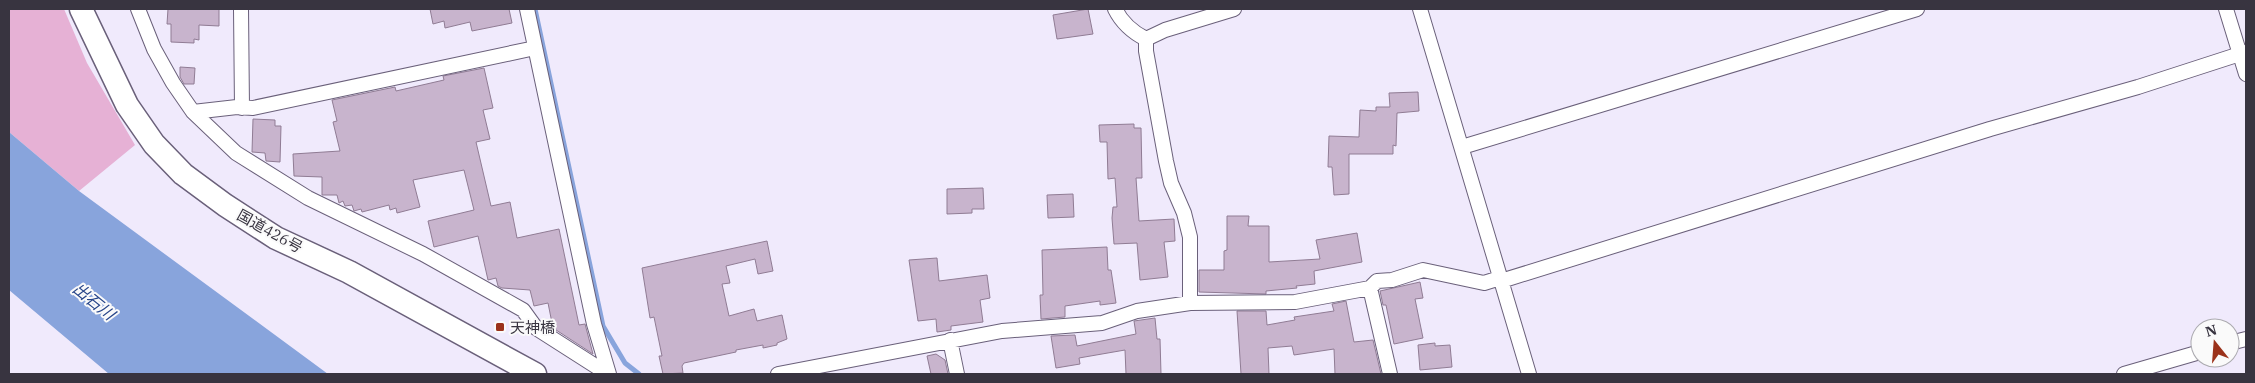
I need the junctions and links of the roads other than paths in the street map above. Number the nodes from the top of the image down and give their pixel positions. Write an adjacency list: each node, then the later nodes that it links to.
1 (81, 9): 22 (highway, 国道426号)
2 (138, 9): 15 (street)
3 (241, 9): 14 (street)
4 (527, 9): 11 (street)
5 (1115, 9): 10 (street)
6 (1234, 9): 10 (street)
7 (1420, 9): 16 (street)
8 (1917, 9): 16 (street)
9 (2226, 9): 12 (street)
10 (1146, 39): 19 (street)
11 (535, 48): 14 (street); 23 (street)
12 (2243, 53): 13 (street); 17 (street)
13 (2246, 74)
14 (242, 108): 15 (street)
15 (193, 112): 23 (street)
16 (1462, 147): 17 (street)
17 (1500, 280): 18 (street); 27 (street)
18 (1370, 288): 19 (street); 26 (street)
19 (1190, 303): 20 (street)
20 (950, 340): 24 (street); 25 (street)
21 (2190, 355): 28 (street)
22 (535, 374)
23 (609, 374)
24 (778, 374)
25 (957, 374)
26 (1390, 374)
27 (1529, 374)
28 (2124, 374)

